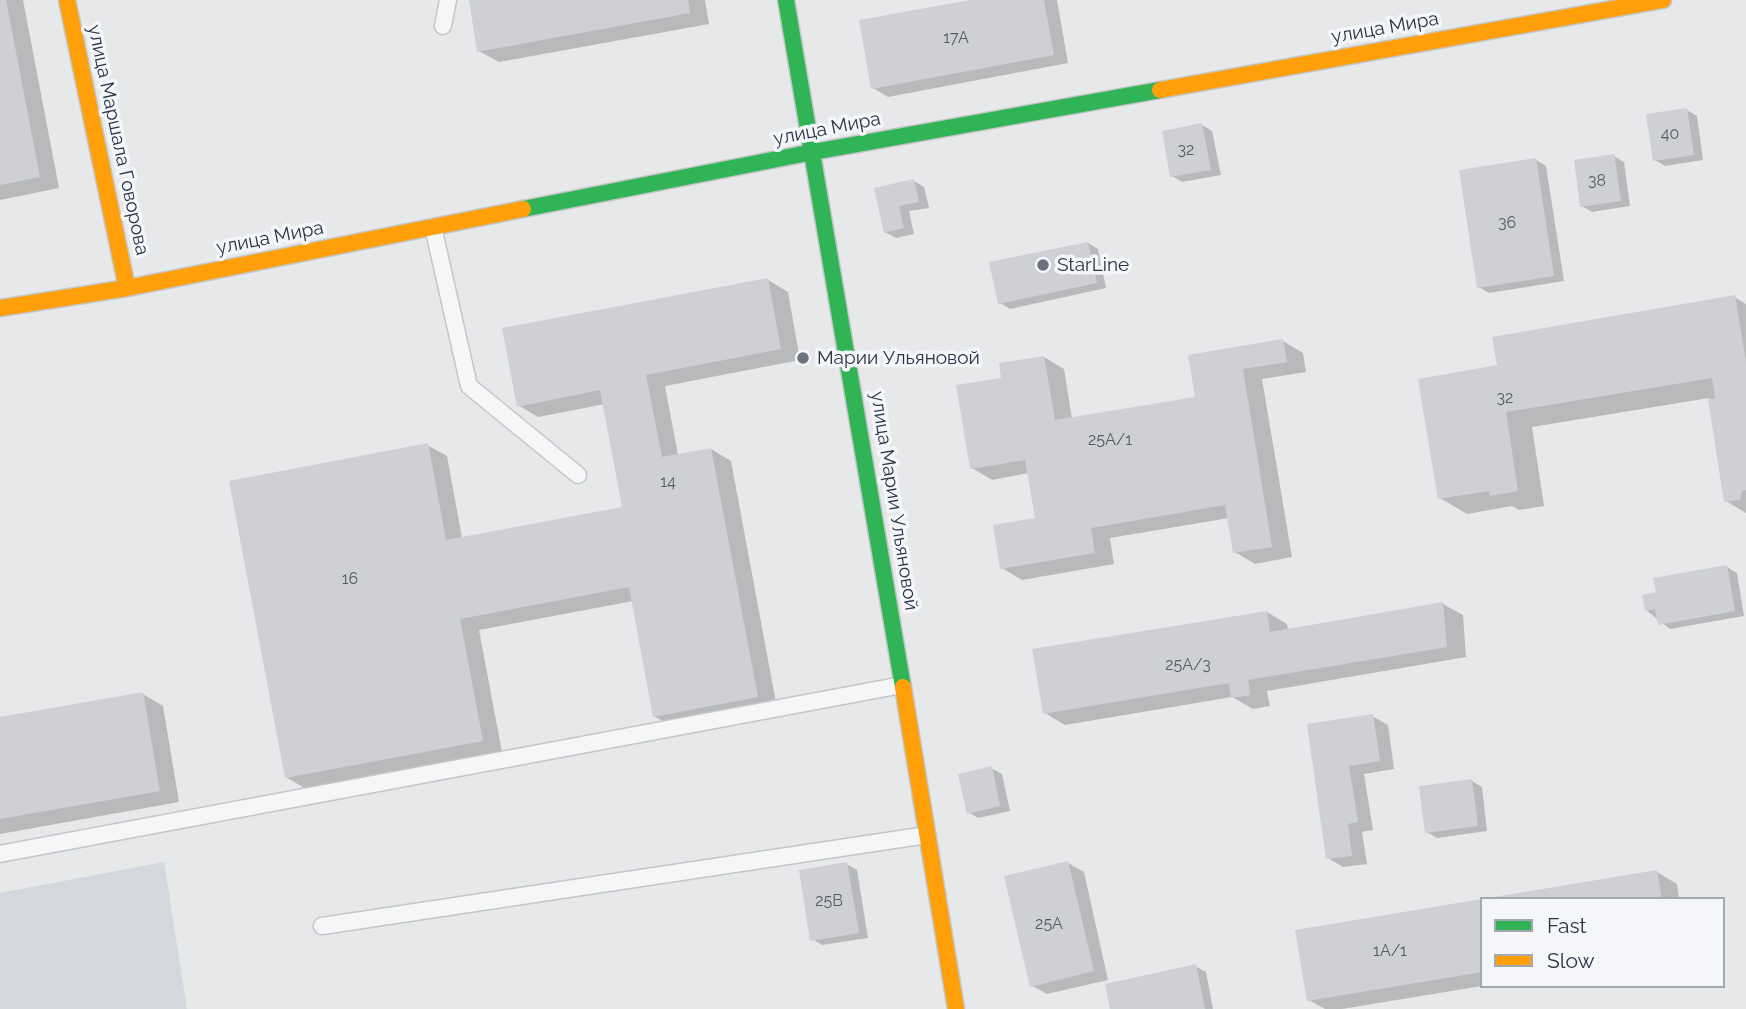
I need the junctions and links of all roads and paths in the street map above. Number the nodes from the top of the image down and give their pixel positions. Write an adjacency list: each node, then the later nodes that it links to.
1 (67, 0): 8 (main road, улица Маршала Говорова)
2 (448, 0): 5 (lane)
3 (786, 0): 6 (main road, улица Марии Ульяновой)
4 (1663, 0): 6 (main road, улица Мира)
5 (443, 26)
6 (813, 152): 7 (main road, улица Мира); 11 (main road, улица Марии Ульяновой)
7 (433, 227): 8 (main road, улица Мира); 10 (lane)
8 (127, 288): 9 (main road, улица Мира)
9 (0, 308)
10 (578, 475)
11 (903, 685): 12 (main road, улица Марии Ульяновой); 13 (lane)
12 (927, 835): 14 (lane); 15 (main road, улица Марии Ульяновой)
13 (0, 854)
14 (322, 926)
15 (956, 1009)

